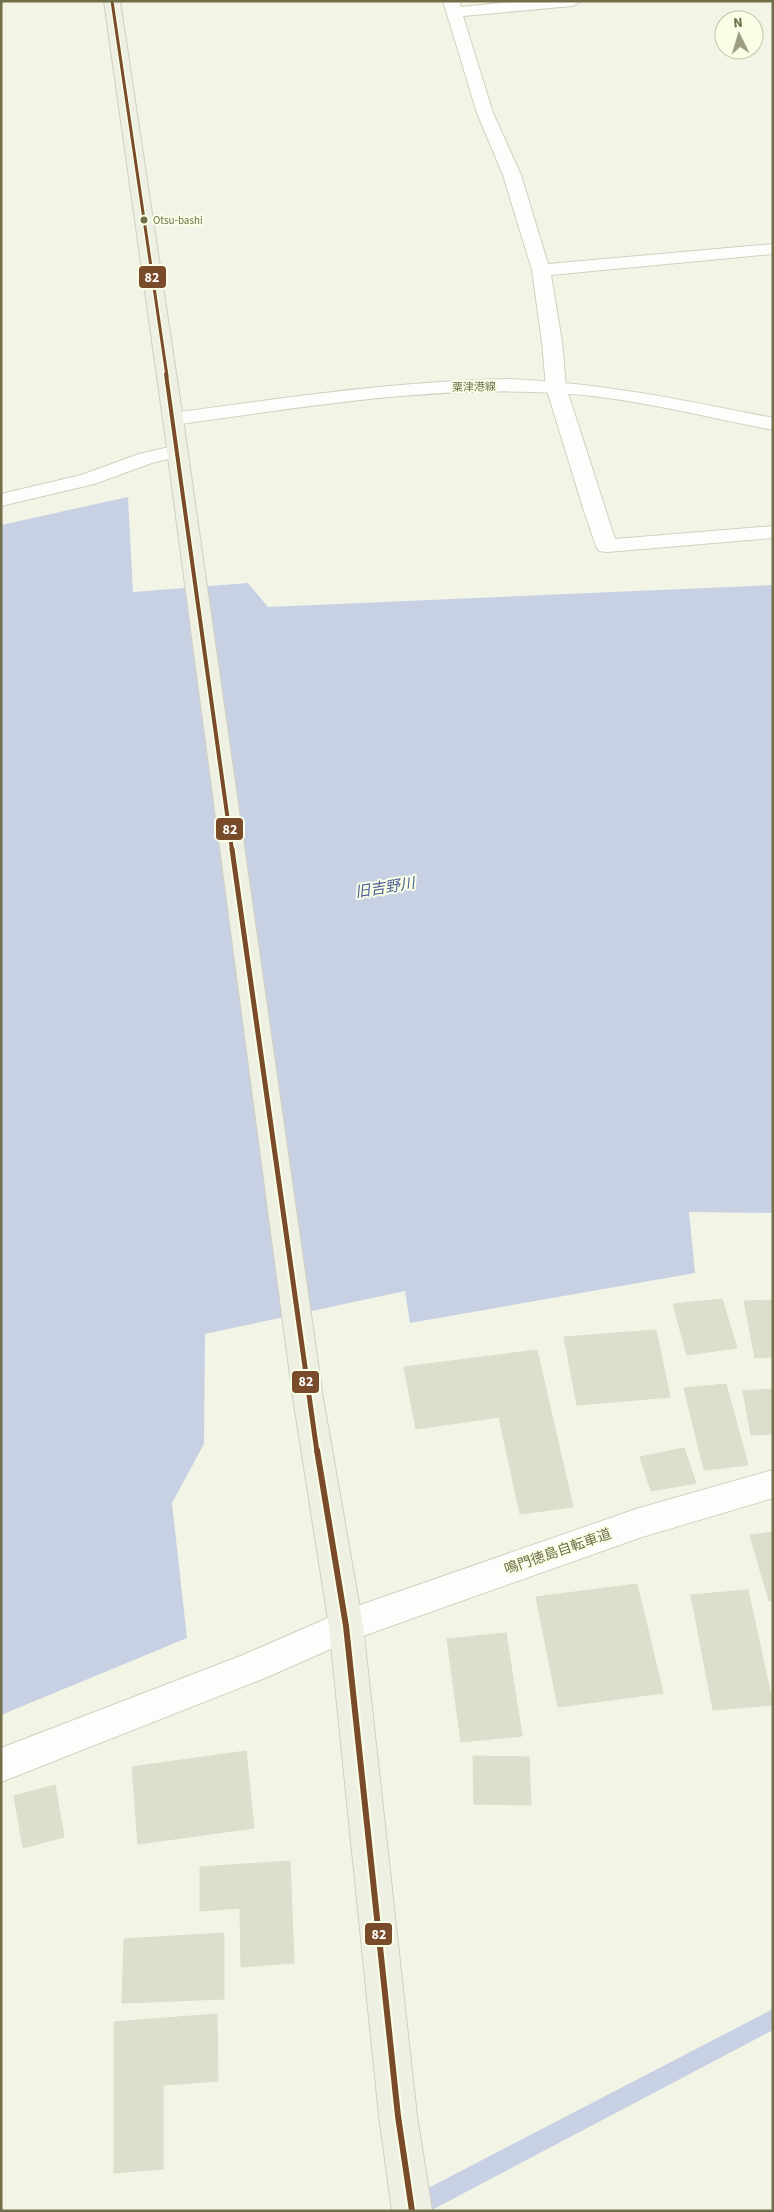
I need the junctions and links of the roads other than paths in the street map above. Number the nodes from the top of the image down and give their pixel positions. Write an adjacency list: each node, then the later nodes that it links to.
1 (112, 1): 7 (highway)
2 (572, 1): 3 (street)
3 (454, 7): 5 (street)
4 (773, 249): 5 (street)
5 (541, 270): 6 (street)
6 (556, 386): 7 (street, 粟津港線); 8 (street, 粟津港線); 11 (street)
7 (173, 419): 9 (highway)
8 (773, 424)
9 (178, 451): 10 (street); 13 (highway)
10 (1, 500)
11 (773, 532)
12 (773, 1484): 13 (street, 鳴門徳島自転車道)
13 (346, 1626): 14 (street, 鳴門徳島自転車道); 15 (highway)
14 (1, 1765)
15 (412, 2211)

